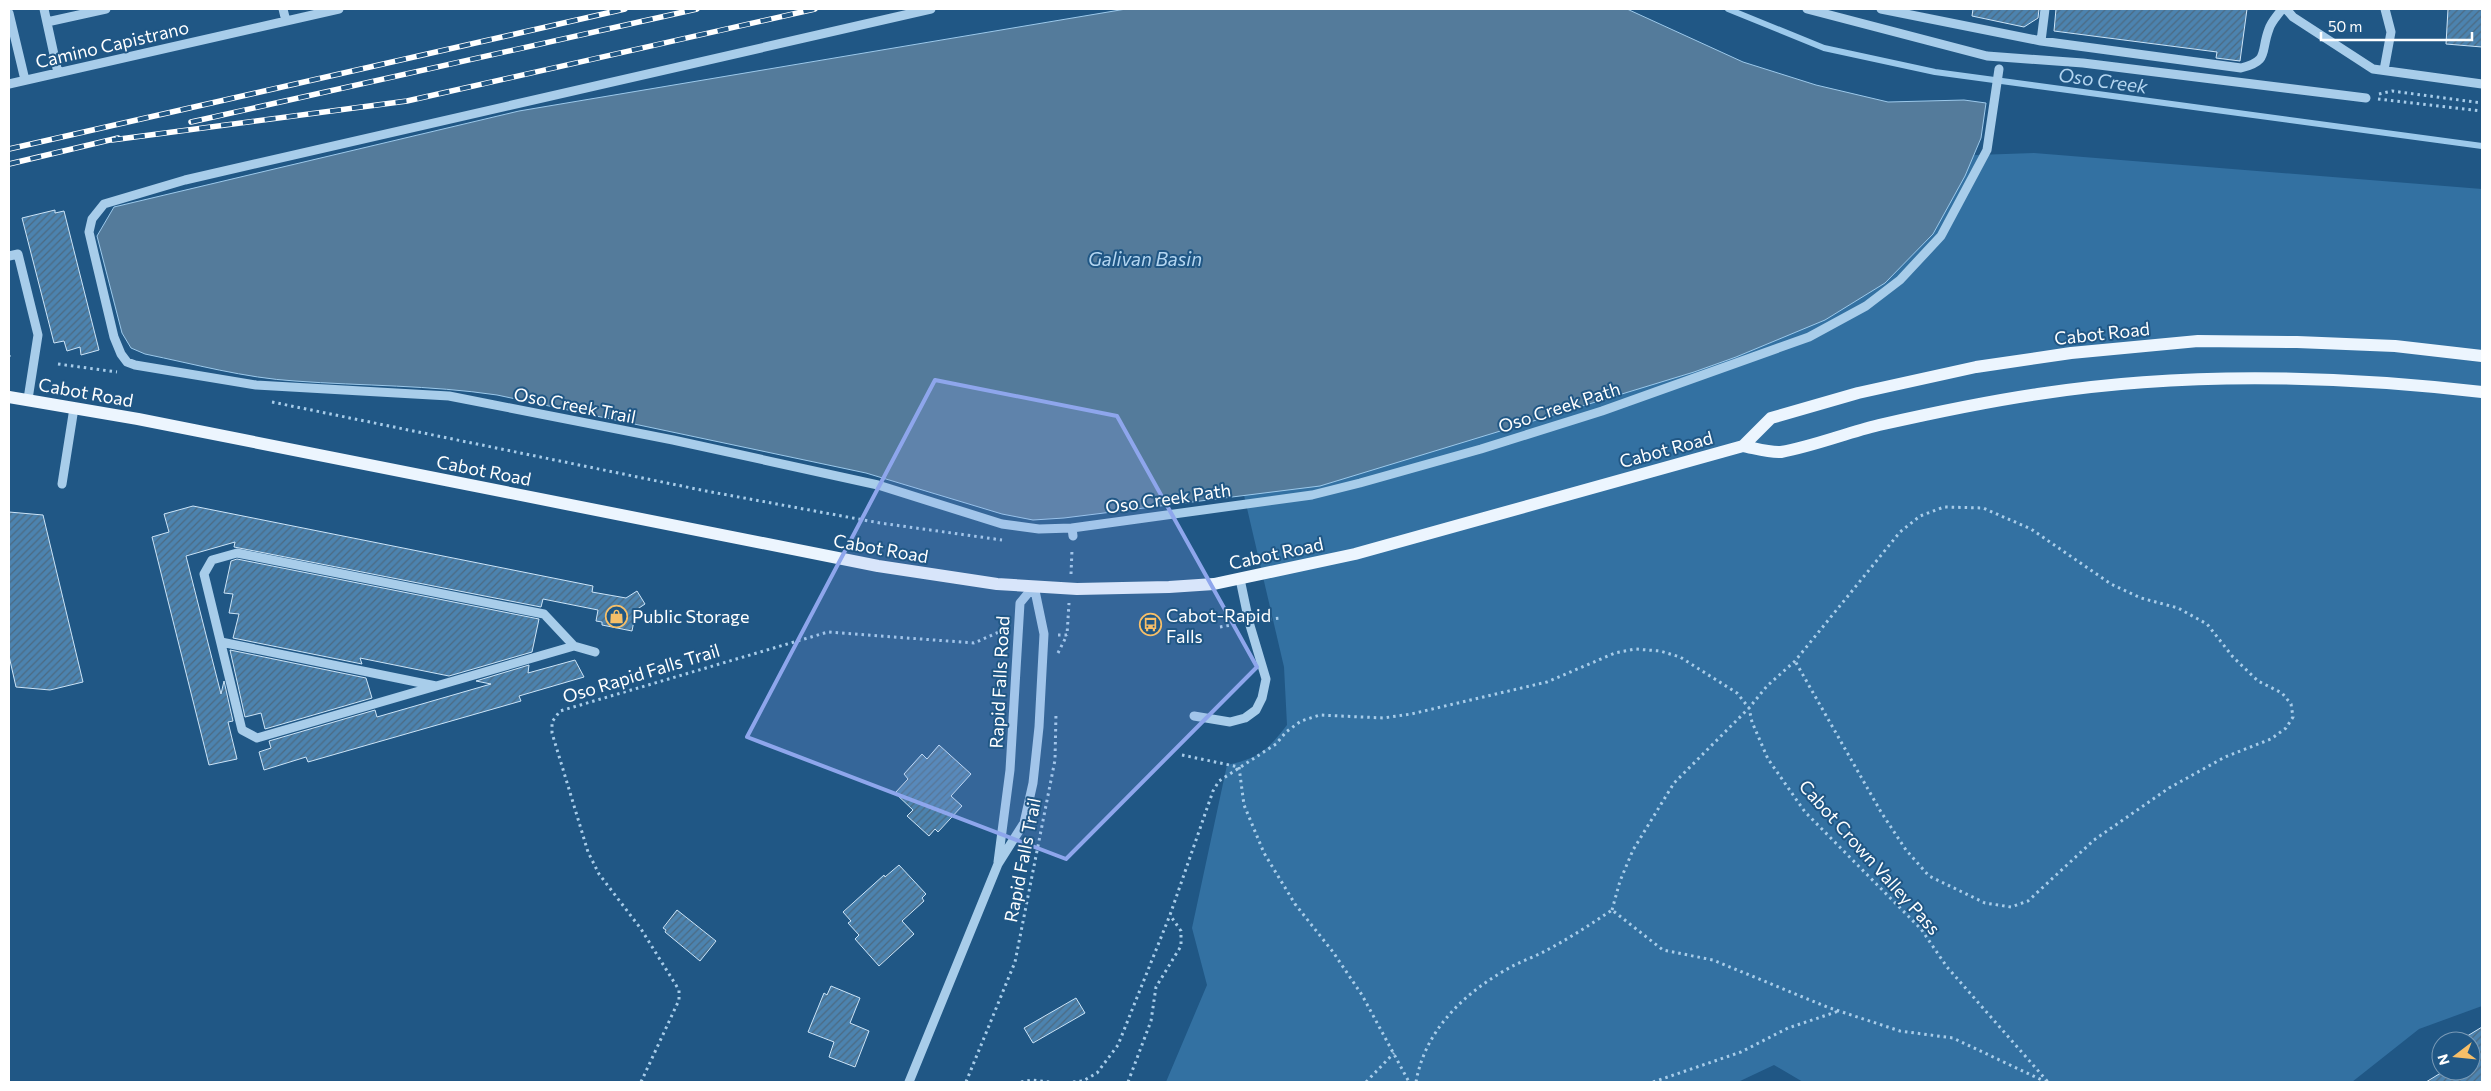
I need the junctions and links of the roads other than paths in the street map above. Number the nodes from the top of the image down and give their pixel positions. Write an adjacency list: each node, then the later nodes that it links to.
1 (44, 9): 14 (street)
2 (106, 9): 14 (street)
3 (283, 9): 13 (street)
4 (339, 9): 13 (street, Camino Capistrano)
5 (931, 9): 31 (street, Oso Creek Trail)
6 (1807, 9): 16 (street)
7 (1881, 9): 15 (street)
8 (2045, 9): 15 (street)
9 (2282, 9): 15 (street)
10 (2286, 9): 17 (street)
11 (2385, 9): 17 (street)
12 (9, 13): 19 (street)
13 (286, 21): 18 (street, Camino Capistrano)
14 (47, 22): 18 (street)
15 (2041, 41)
16 (2001, 63): 22 (street); 31 (street, Oso Creek Path)
17 (2384, 70): 21 (street)
18 (58, 73): 19 (street, Camino Capistrano)
19 (25, 80): 20 (street, Camino Capistrano)
20 (9, 84)
21 (2482, 84)
22 (2366, 98)
23 (9, 256): 27 (street)
24 (2482, 356): 29 (main road, Cabot Road)
25 (2482, 392): 29 (main road, Cabot Road)
26 (9, 398): 27 (main road, Cabot Road)
27 (28, 400): 28 (main road, Cabot Road)
28 (74, 408): 30 (street); 33 (main road, Cabot Road)
29 (1743, 446): 32 (main road, Cabot Road)
30 (62, 484)
31 (1072, 532)
32 (1240, 579): 33 (main road, Cabot Road); 38 (street)
33 (1034, 586): 39 (street, Rapid Falls Road); 39 (street, Rapid Falls Road)
34 (221, 642): 35 (street); 37 (street); 37 (street)
35 (574, 646): 36 (street); 37 (street)
36 (595, 652)
37 (438, 686)
38 (1194, 716)
39 (998, 864): 40 (street, Rapid Falls Road)
40 (909, 1082)

